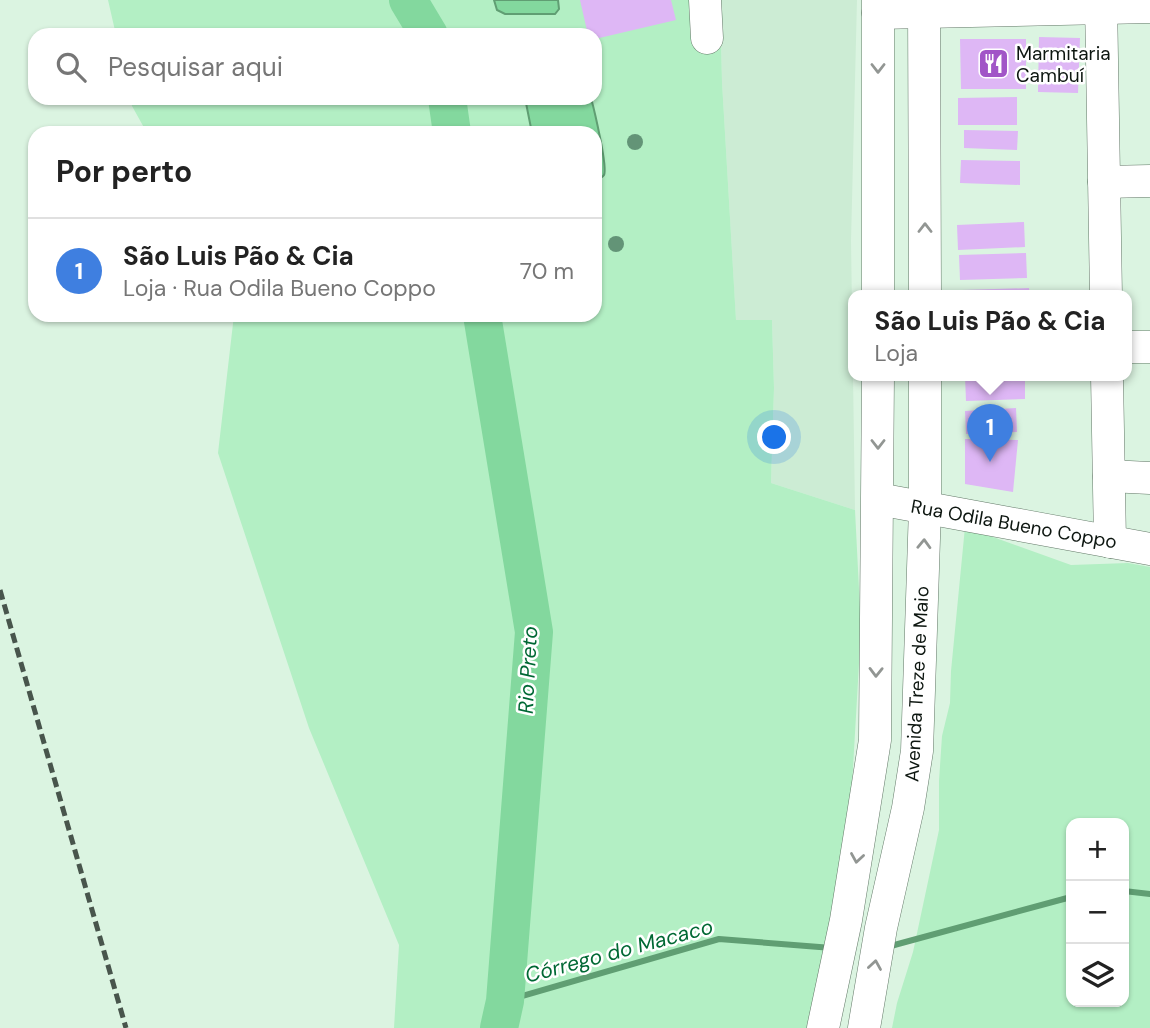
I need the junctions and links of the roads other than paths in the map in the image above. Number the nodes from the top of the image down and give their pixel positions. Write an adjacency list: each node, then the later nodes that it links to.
1 (705, 0): 6 (street)
2 (1101, 4): 4 (street); 5 (street); 8 (street)
3 (878, 6): 4 (street); 9 (street, one-way to 9)
4 (924, 6): 10 (street, one-way to 4)
5 (1150, 7)
6 (706, 38)
7 (1150, 181): 8 (street)
8 (1104, 183): 11 (street)
9 (878, 290)
10 (925, 290)
11 (1106, 290)
12 (1132, 347): 13 (street)
13 (1150, 347)
14 (878, 381): 19 (street, Avenida Treze de Maio, one-way to 19)
15 (925, 381): 20 (street, Avenida Treze de Maio)
16 (1107, 381): 17 (street)
17 (1109, 476): 18 (street); 21 (street)
18 (1150, 478)
19 (878, 499): 20 (street, Rua Odila Bueno Coppo); 24 (street, Avenida Treze de Maio, one-way to 24)
20 (925, 508): 21 (street, Rua Odila Bueno Coppo); 23 (street, Avenida Treze de Maio, one-way to 20)
21 (1110, 542): 22 (street, Rua Odila Bueno Coppo)
22 (1150, 549)
23 (866, 1015)
24 (823, 1028)

